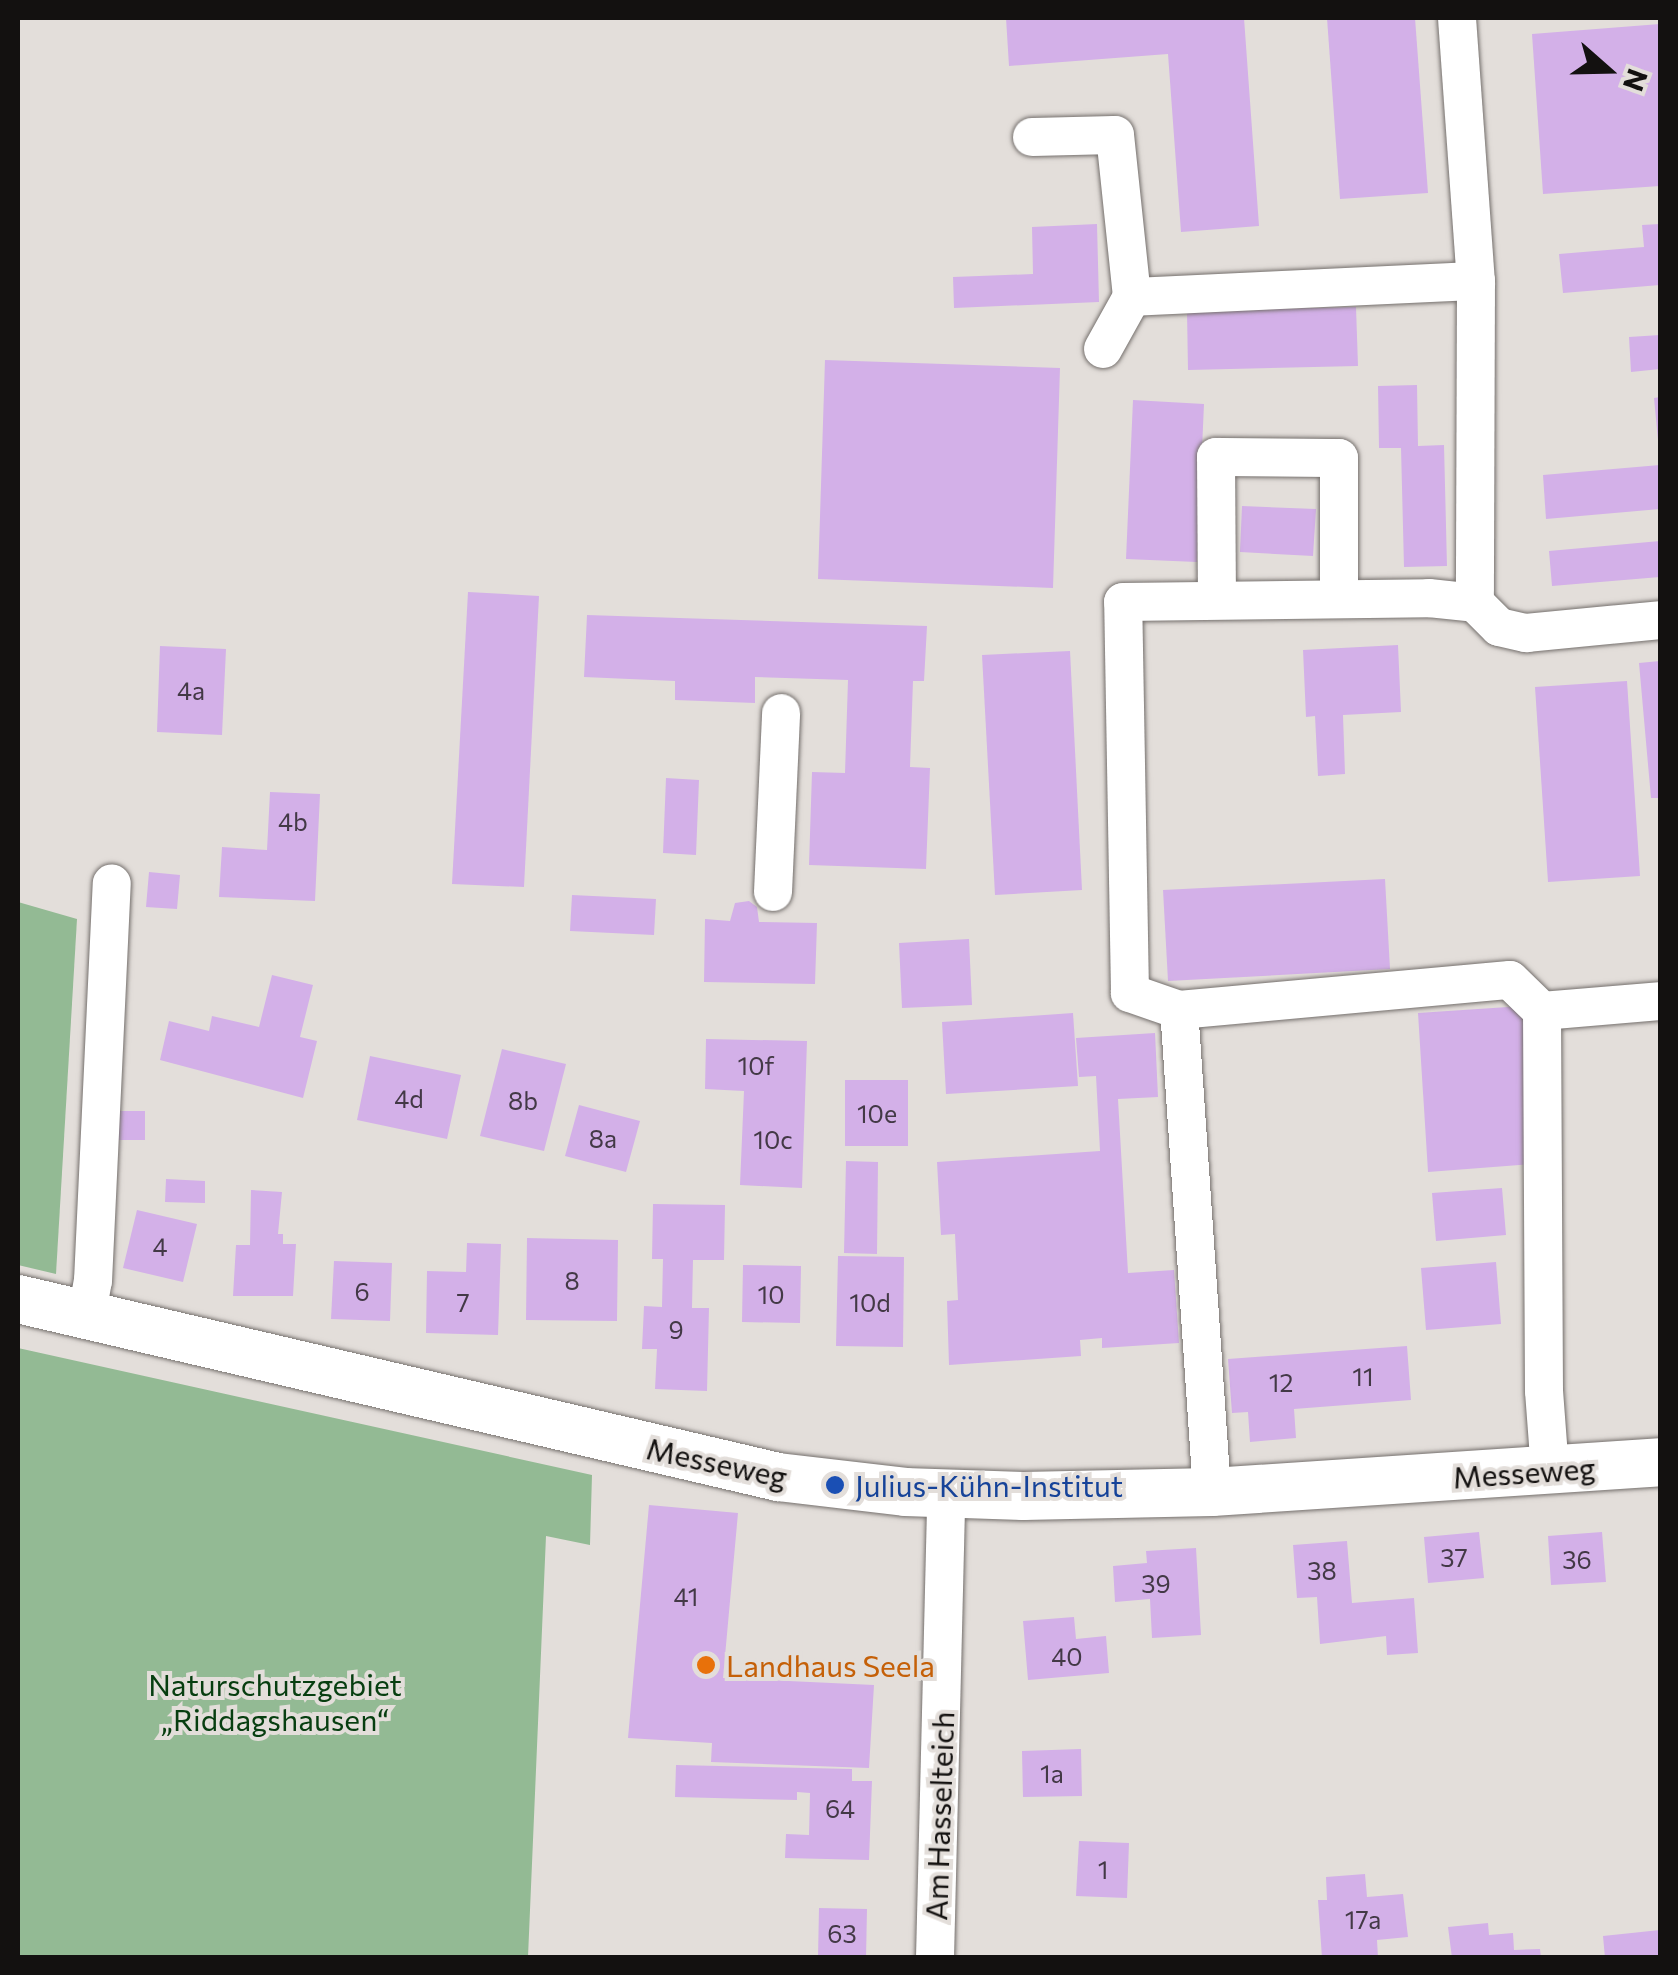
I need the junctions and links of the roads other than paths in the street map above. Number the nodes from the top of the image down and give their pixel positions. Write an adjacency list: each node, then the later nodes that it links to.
1 (1457, 18): 3 (street)
2 (1032, 137): 4 (street)
3 (1476, 281): 4 (street); 8 (street)
4 (1132, 296): 5 (street)
5 (1103, 349)
6 (1340, 597): 7 (street); 7 (street); 8 (street)
7 (1216, 600): 14 (street)
8 (1475, 603): 9 (street)
9 (1660, 620)
10 (782, 714): 12 (street)
11 (112, 883): 17 (street)
12 (772, 892)
13 (1660, 1001): 15 (street)
14 (1178, 1010): 15 (street); 20 (street)
15 (1542, 1010): 19 (street)
16 (18, 1299): 17 (main road, Messeweg)
17 (87, 1314): 21 (main road, Messeweg)
18 (1660, 1462): 19 (main road, Messeweg)
19 (1550, 1470): 20 (main road, Messeweg)
20 (1212, 1492): 21 (main road, Messeweg)
21 (946, 1494): 22 (street, Am Hasselteich)
22 (934, 1958)

